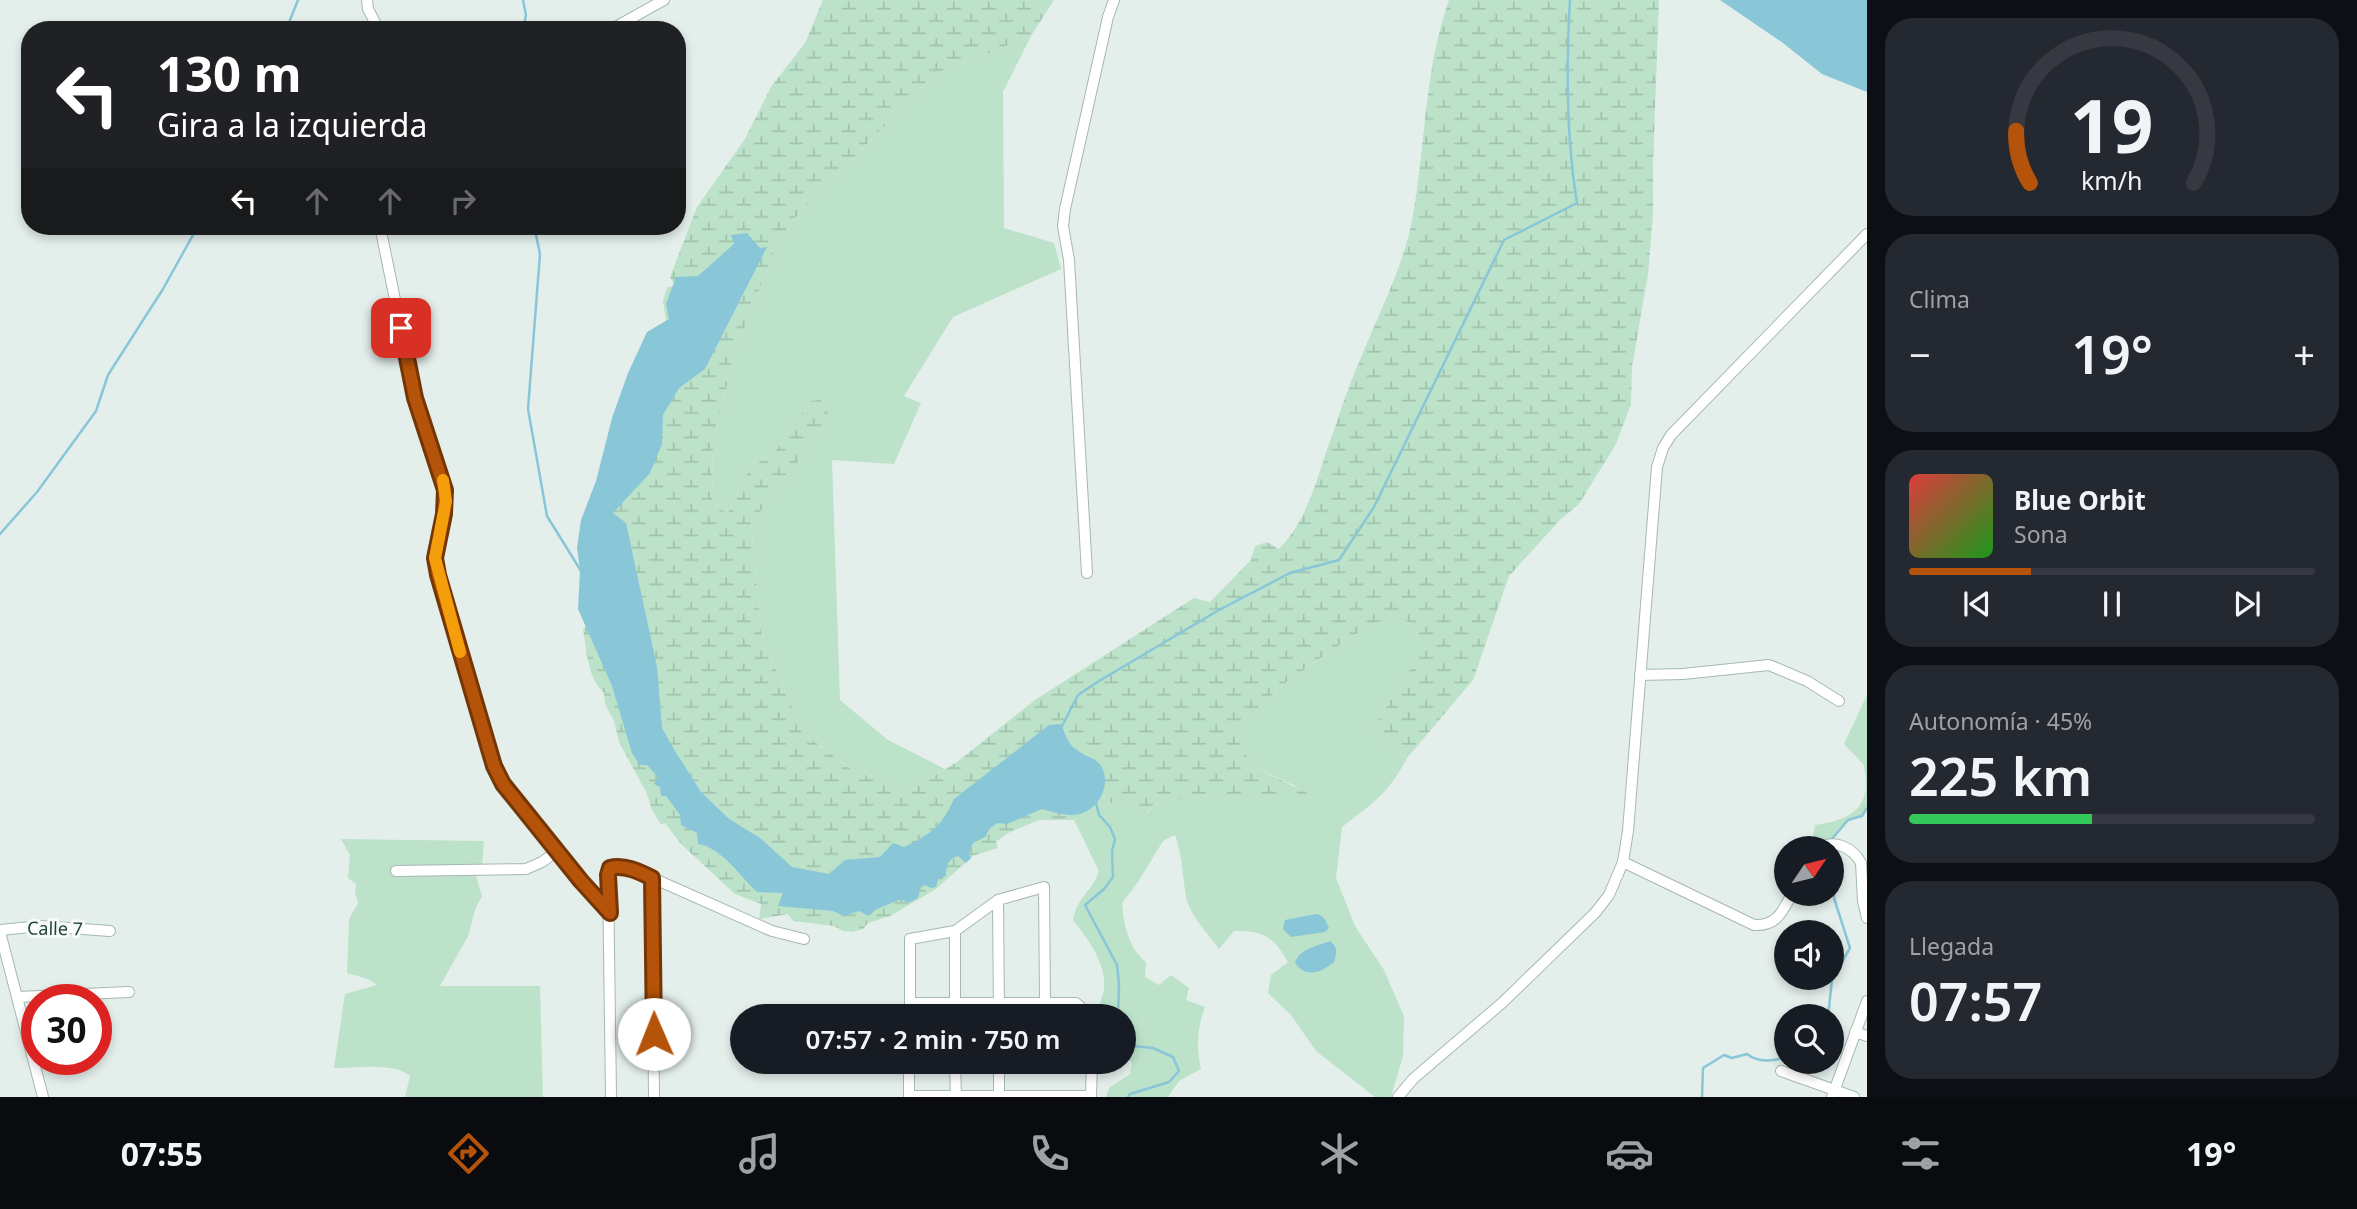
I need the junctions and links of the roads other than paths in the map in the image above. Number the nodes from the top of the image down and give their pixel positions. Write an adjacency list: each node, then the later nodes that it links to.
1 (367, 0): 4 (street)
2 (664, 0): 5 (street)
3 (1114, 0): 8 (street)
4 (374, 21)
5 (626, 21)
6 (1867, 234): 9 (street)
7 (382, 235): 12 (street)
8 (1087, 573)
9 (1640, 675): 10 (street); 13 (street)
10 (1839, 701)
11 (1844, 848): 19 (street)
12 (557, 851): 14 (street); 18 (street)
13 (1623, 862): 17 (street); 47 (street)
14 (396, 871)
15 (652, 878): 18 (street); 23 (street); 42 (street)
16 (998, 901): 22 (street); 26 (street); 29 (street)
17 (1784, 906)
18 (610, 913): 41 (street)
19 (1867, 918)
20 (0, 931): 21 (street, Calle 7); 25 (street)
21 (110, 931)
22 (955, 931): 28 (street); 30 (street)
23 (804, 939)
24 (129, 992): 25 (street)
25 (18, 997): 40 (street)
26 (1045, 1001): 29 (street); 31 (street)
27 (1867, 1001): 32 (street)
28 (955, 1002): 29 (street); 30 (street)
29 (999, 1002)
30 (909, 1003)
31 (1077, 1004)
32 (1855, 1032): 33 (street); 39 (street)
33 (1867, 1036)
34 (909, 1074): 43 (street)
35 (956, 1074): 44 (street)
36 (999, 1074): 45 (street)
37 (1092, 1074): 46 (street)
38 (1788, 1074): 39 (street)
39 (1833, 1093): 48 (street)
40 (43, 1097)
41 (611, 1097)
42 (654, 1097)
43 (909, 1097): 44 (street)
44 (956, 1097): 45 (street)
45 (999, 1097): 46 (street)
46 (1091, 1097)
47 (1398, 1097)
48 (1854, 1097)

